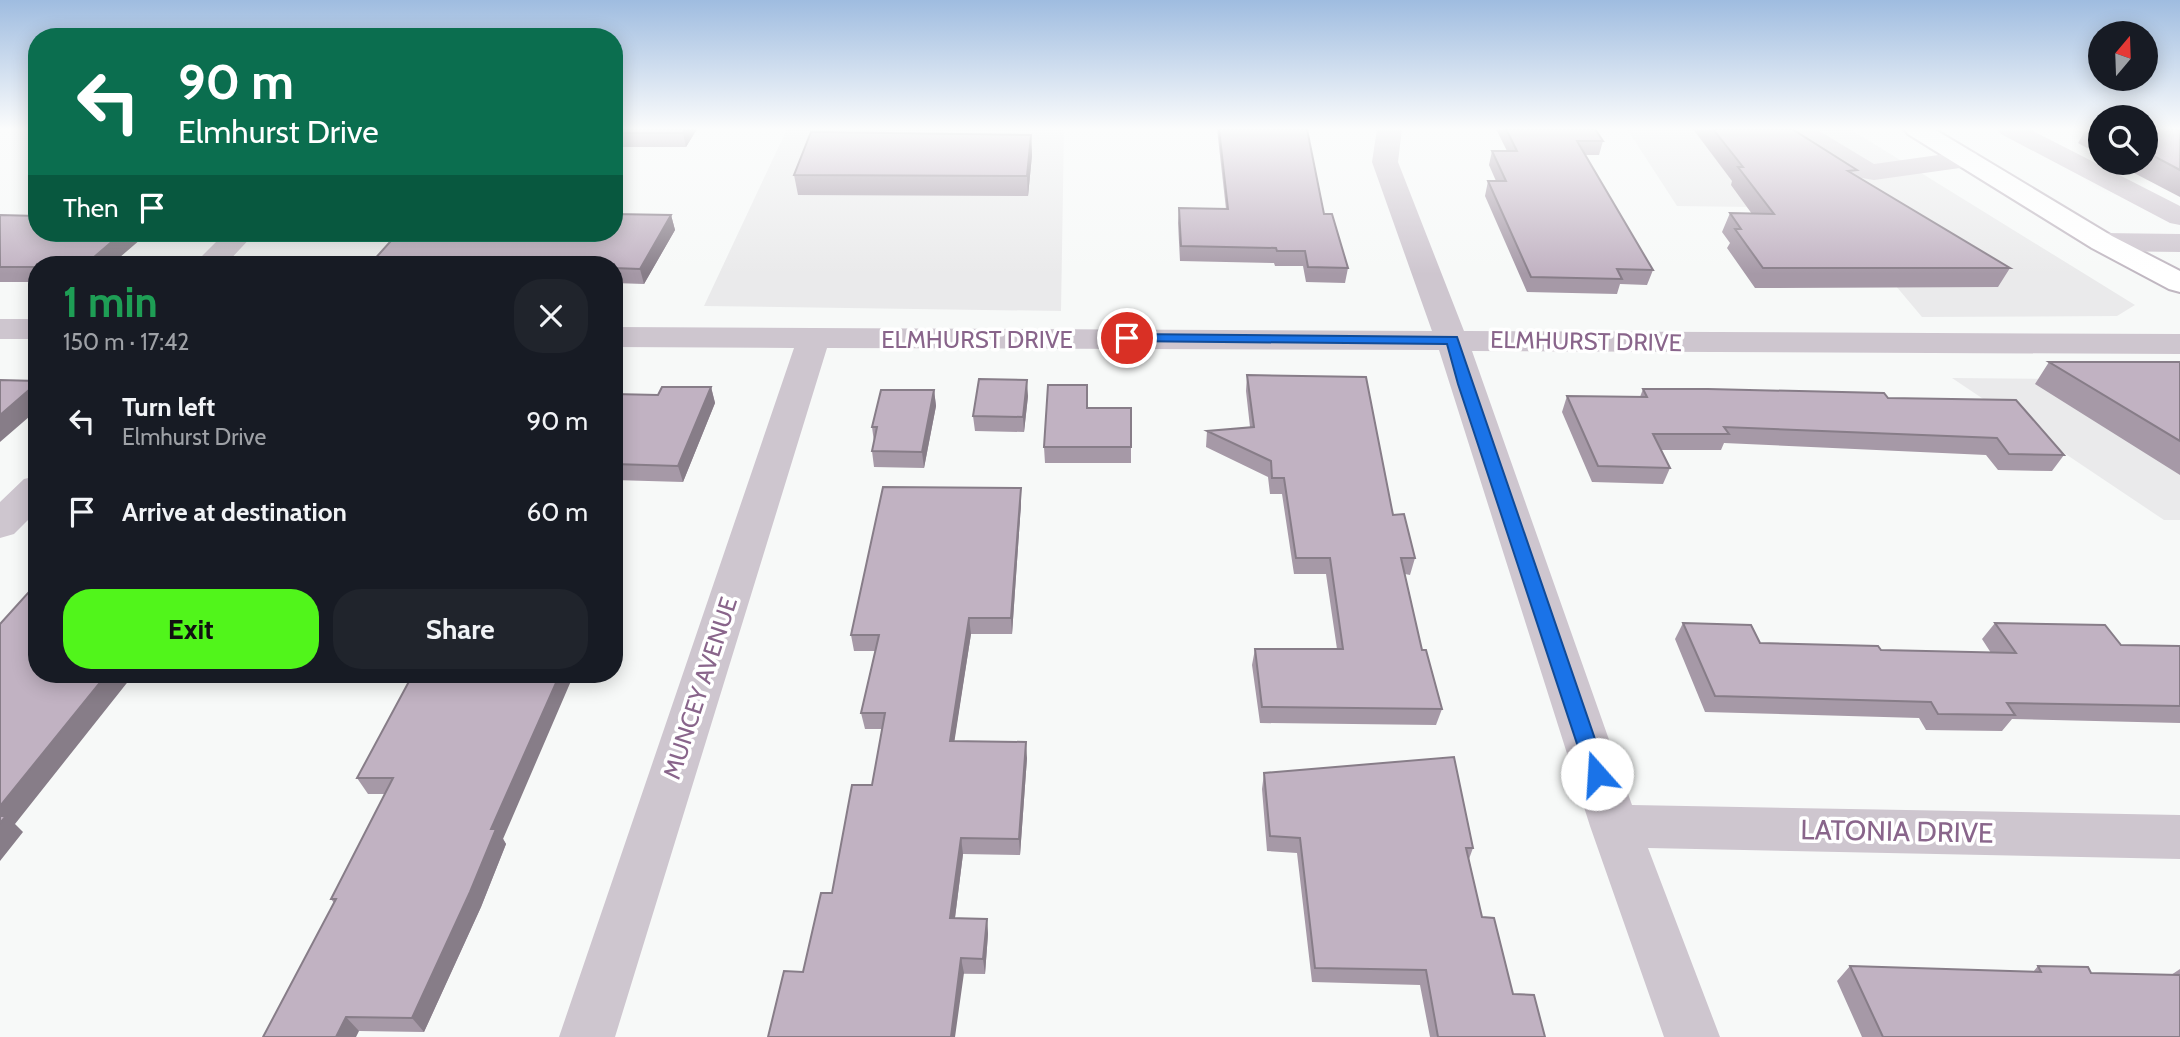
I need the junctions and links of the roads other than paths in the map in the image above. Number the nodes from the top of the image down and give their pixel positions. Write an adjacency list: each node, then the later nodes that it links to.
1 (1391, 177): 14 (street)
2 (1997, 177): 6 (main road)
3 (2102, 177): 4 (street)
4 (2180, 218)
5 (232, 242): 8 (street)
6 (2102, 242): 7 (street); 9 (main road)
7 (2180, 243)
8 (217, 256)
9 (2180, 283)
10 (0, 329): 11 (street)
11 (28, 329)
12 (623, 337): 13 (street, ELMHURST DRIVE)
13 (813, 339): 14 (street, ELMHURST DRIVE); 20 (street, MUNCEY AVENUE)
14 (1452, 340): 15 (street, ELMHURST DRIVE); 18 (street)
15 (2180, 344)
16 (28, 497): 17 (street)
17 (0, 525)
18 (1615, 826): 19 (street, LATONIA DRIVE); 21 (street)
19 (2180, 837)
20 (587, 1037)
21 (1692, 1037)

